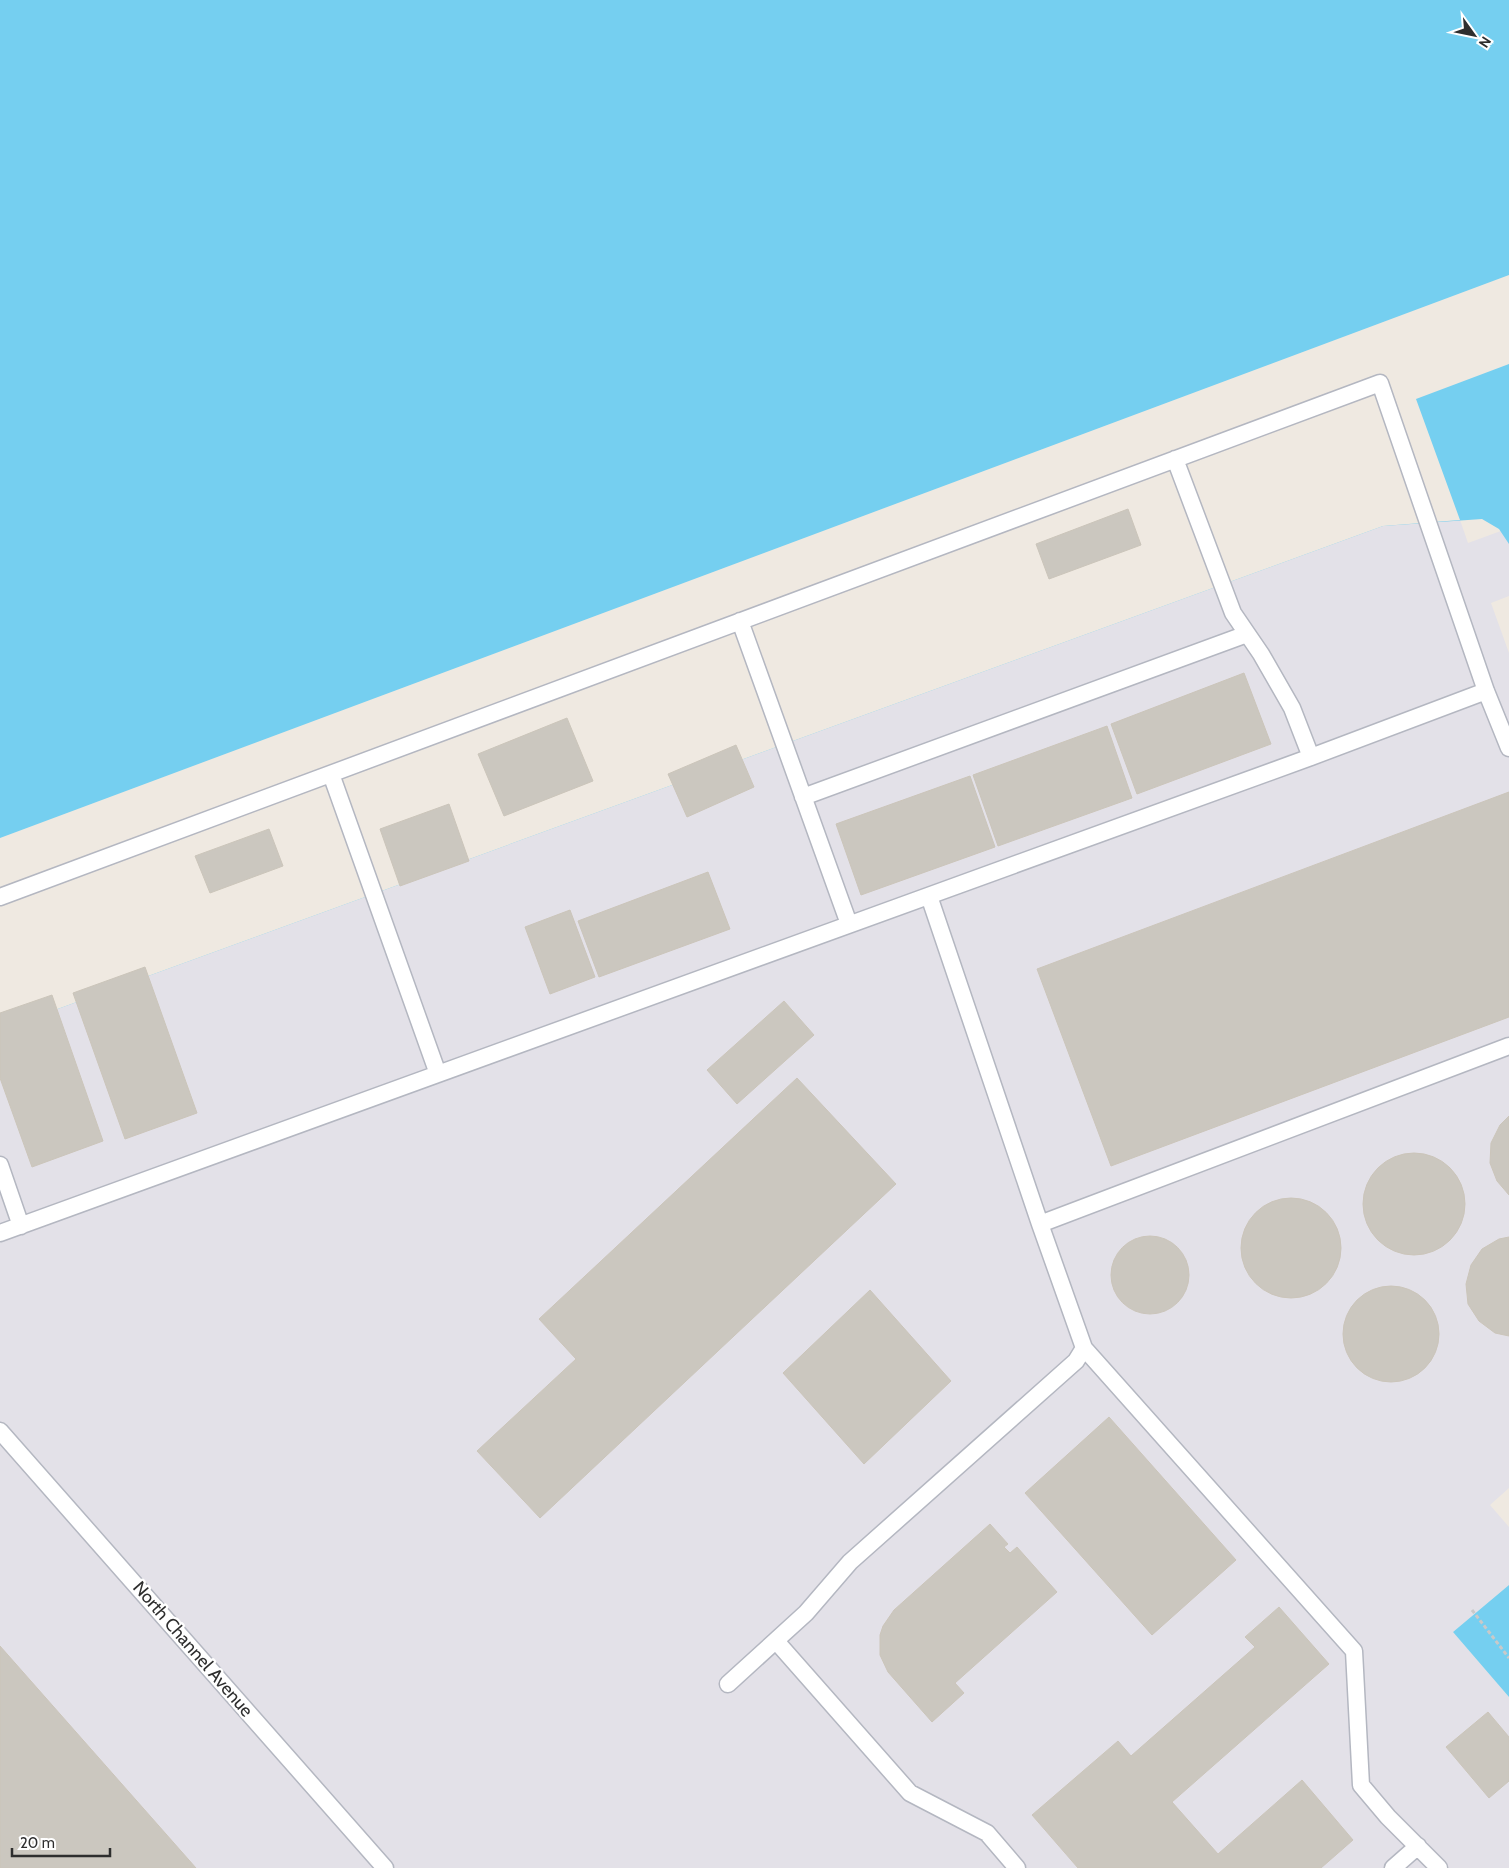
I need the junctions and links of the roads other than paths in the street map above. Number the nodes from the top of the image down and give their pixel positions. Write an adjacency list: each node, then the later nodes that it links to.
1 (1175, 459): 2 (lane); 3 (lane); 4 (lane)
2 (740, 622): 7 (lane); 8 (lane)
3 (1247, 634): 6 (lane); 8 (lane)
4 (1486, 691): 5 (lane); 6 (lane)
5 (1509, 748)
6 (1310, 757): 9 (lane)
7 (330, 774): 10 (lane); 13 (lane)
8 (802, 797): 11 (lane)
9 (929, 896): 11 (lane); 15 (lane)
10 (0, 897)
11 (849, 924): 13 (lane)
12 (1509, 1046): 15 (lane)
13 (438, 1074): 16 (lane)
14 (0, 1165): 16 (lane)
15 (1040, 1224): 18 (lane)
16 (21, 1226): 17 (lane)
17 (0, 1233)
18 (1084, 1348): 20 (lane); 22 (lane)
19 (0, 1430): 23 (lane, North Channel Avenue)
20 (776, 1641): 21 (lane); 24 (lane)
21 (728, 1684)
22 (1418, 1846): 25 (lane); 26 (lane)
23 (385, 1868)
24 (1017, 1868)
25 (1393, 1868)
26 (1439, 1868)

